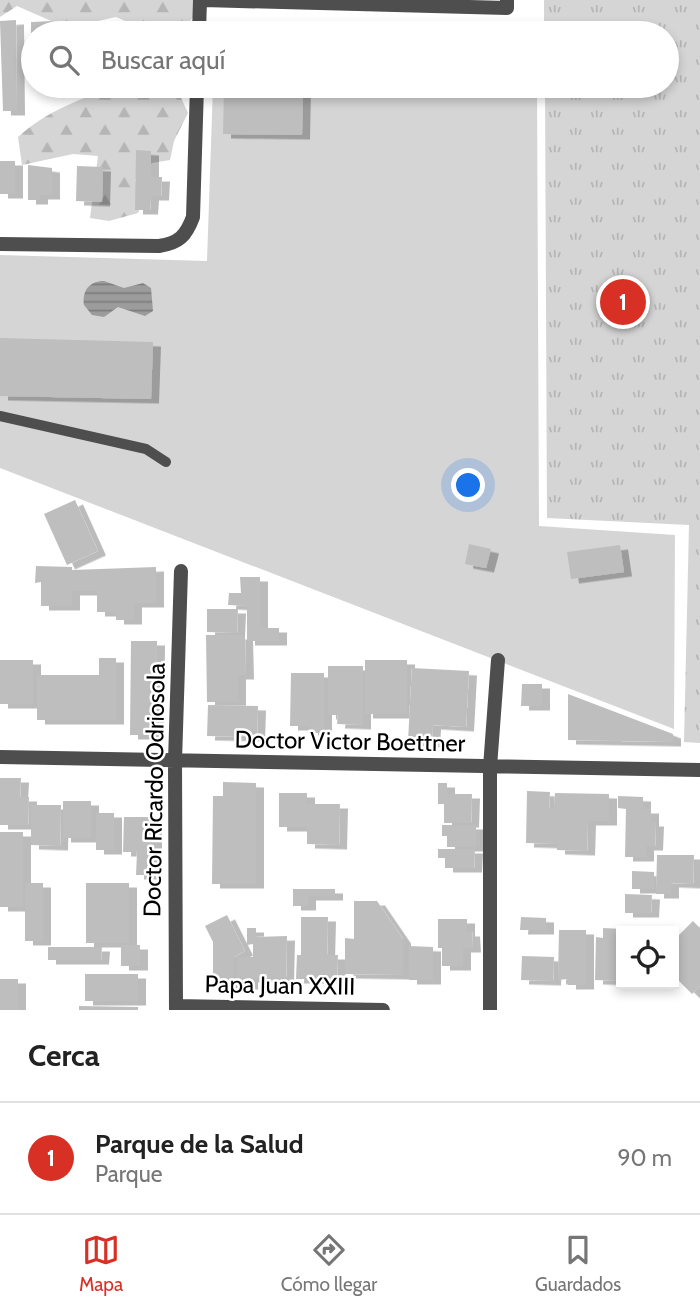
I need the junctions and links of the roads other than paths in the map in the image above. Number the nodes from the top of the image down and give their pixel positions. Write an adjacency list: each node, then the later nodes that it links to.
1 (202, 0): 2 (street); 3 (street)
2 (507, 4)
3 (200, 21)
4 (197, 98): 5 (street)
5 (0, 244)
6 (0, 416): 7 (lane)
7 (166, 462)
8 (181, 571): 11 (street, Doctor Ricardo Odriosola)
9 (498, 660): 12 (street)
10 (0, 758): 11 (street, Doctor Victor Boettner)
11 (175, 761): 12 (street, Doctor Victor Boettner); 14 (street, Doctor Ricardo Odriosola)
12 (490, 767): 13 (street, Doctor Victor Boettner); 16 (street)
13 (700, 770)
14 (176, 1008): 15 (street, Papa Juan XXIII)
15 (383, 1010)
16 (490, 1010)

